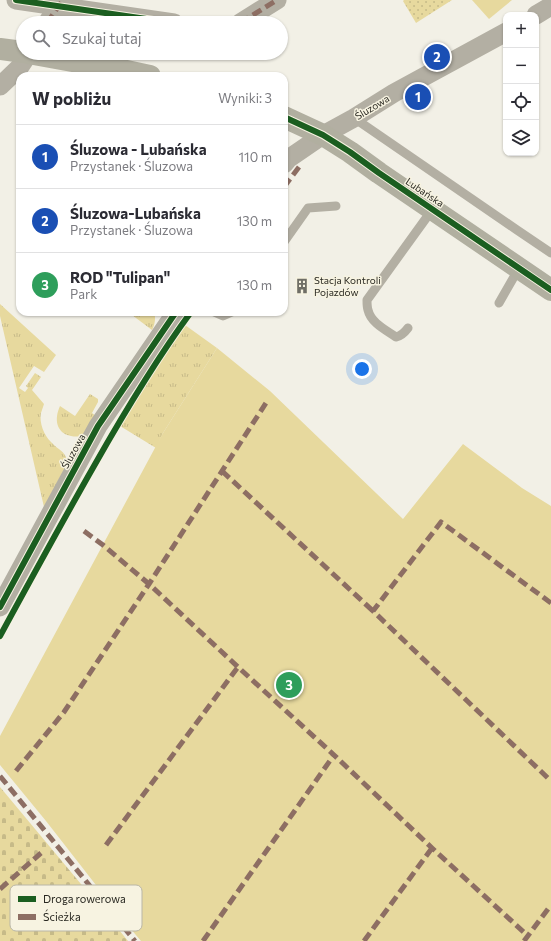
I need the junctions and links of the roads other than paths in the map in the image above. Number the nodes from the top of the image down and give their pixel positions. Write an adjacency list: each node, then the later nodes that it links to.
1 (16, 0): 3 (street)
2 (277, 0): 8 (street)
3 (61, 3): 6 (street); 7 (street)
4 (551, 6): 5 (street)
5 (539, 13)
6 (52, 16)
7 (134, 16)
8 (251, 16)
9 (503, 34): 17 (street, Śluzowa)
10 (0, 49): 11 (street)
11 (16, 51)
12 (24, 60): 15 (street)
13 (67, 60): 14 (street)
14 (131, 72)
15 (0, 86)
16 (288, 118): 18 (street, Lubańska)
17 (354, 118): 18 (street, Śluzowa); 23 (lane, Lubańska)
18 (323, 135): 19 (street, Śluzowa); 21 (street, Lubańska)
19 (288, 159)
20 (336, 206): 22 (lane)
21 (433, 209): 24 (street, Lubańska); 28 (lane)
22 (288, 236)
23 (551, 253)
24 (519, 268): 25 (street, Lubańska); 26 (lane)
25 (551, 290)
26 (498, 303)
27 (173, 316): 29 (street, Śluzowa)
28 (408, 328)
29 (0, 607)

